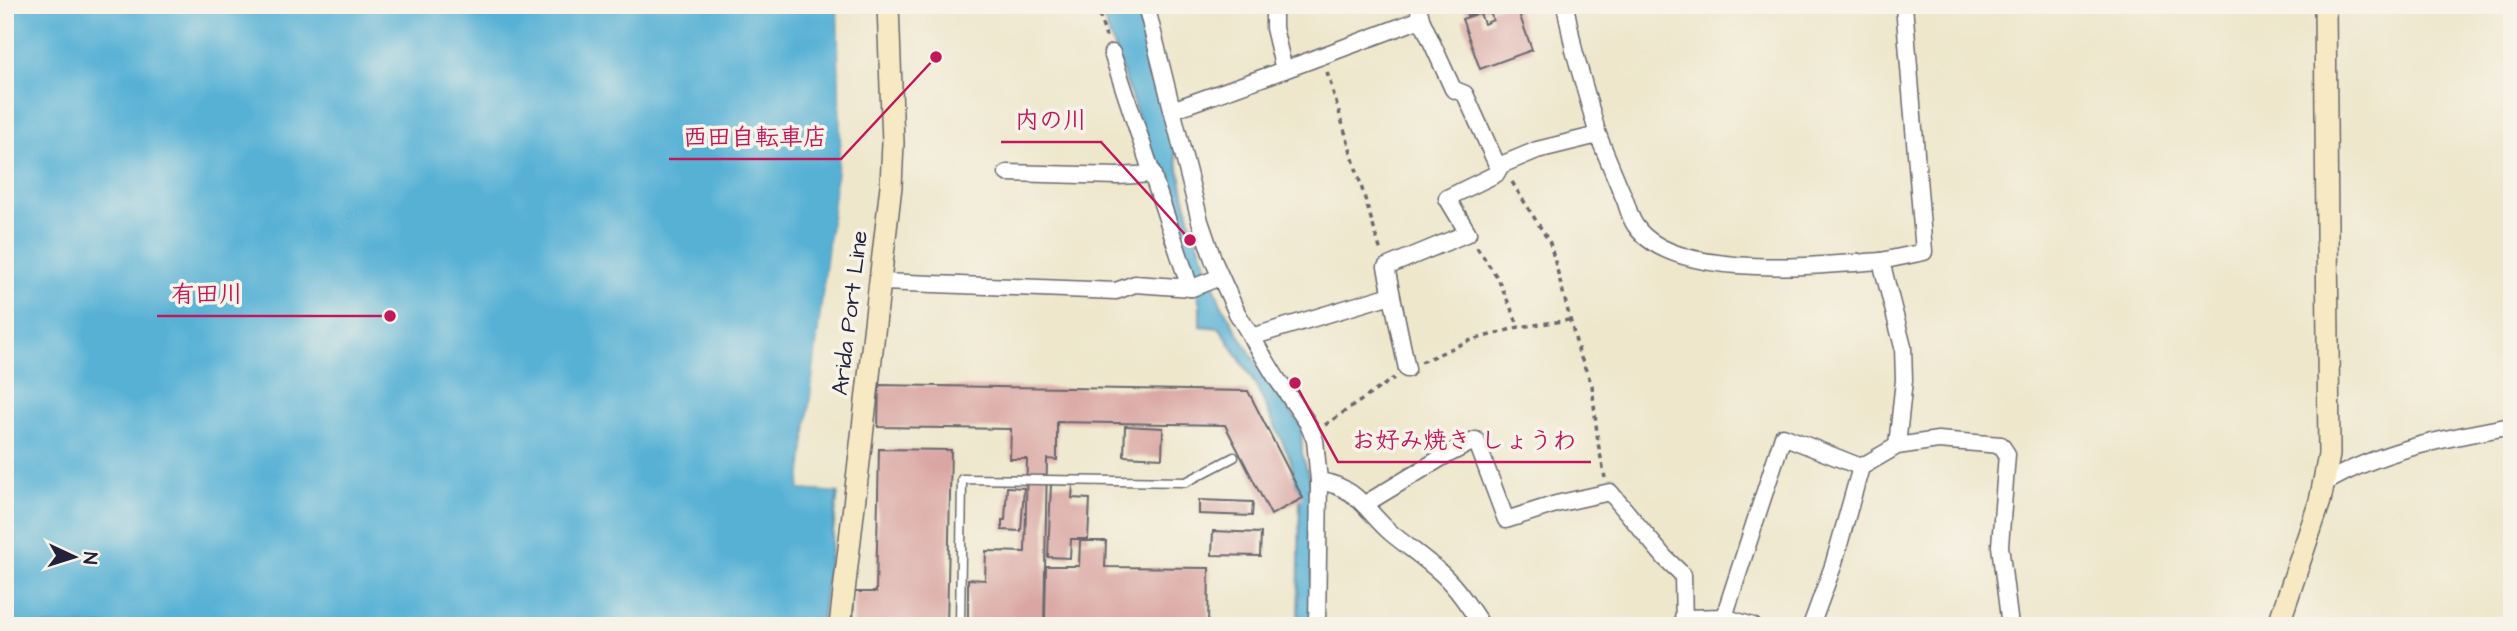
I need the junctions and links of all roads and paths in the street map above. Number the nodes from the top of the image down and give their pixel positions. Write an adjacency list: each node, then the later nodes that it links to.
1 (888, 5): 21 (street, Arida Port Line)
2 (1096, 5): 9 (path)
3 (1146, 5): 12 (street)
4 (1274, 5): 11 (street)
5 (1565, 5): 13 (street)
6 (1904, 5): 18 (street)
7 (2325, 5): 34 (street)
8 (1419, 12): 10 (street); 14 (street)
9 (1112, 52): 16 (street)
10 (1322, 56): 11 (street); 19 (path)
11 (1284, 70): 12 (street)
12 (1172, 110): 20 (street)
13 (1598, 135): 14 (street); 18 (street)
14 (1500, 166): 17 (street); 24 (path)
15 (1007, 173): 16 (street)
16 (1153, 174): 22 (street)
17 (1468, 233): 19 (street); 25 (path)
18 (1881, 261): 30 (street)
19 (1385, 267): 23 (street)
20 (1218, 278): 22 (street); 26 (street)
21 (881, 282): 22 (street); 39 (street, Arida Port Line)
22 (1191, 288)
23 (1391, 295): 26 (street); 27 (street)
24 (1570, 320): 25 (path); 35 (path)
25 (1518, 327): 27 (path)
26 (1251, 337): 29 (street)
27 (1407, 369): 29 (path)
28 (2512, 426): 34 (street)
29 (1312, 433): 33 (street)
30 (1897, 446): 32 (street); 45 (street)
31 (1234, 457): 40 (lane)
32 (1861, 467): 37 (street); 44 (street)
33 (1319, 481): 36 (street); 41 (street)
34 (2325, 483): 46 (street)
35 (1610, 492): 36 (street); 38 (street)
36 (1365, 504): 42 (street)
37 (1724, 617): 38 (street); 43 (street)
38 (1684, 622)
39 (840, 626)
40 (960, 626)
41 (1317, 626)
42 (1482, 626)
43 (1753, 626)
44 (1811, 626)
45 (2010, 626)
46 (2278, 626)

